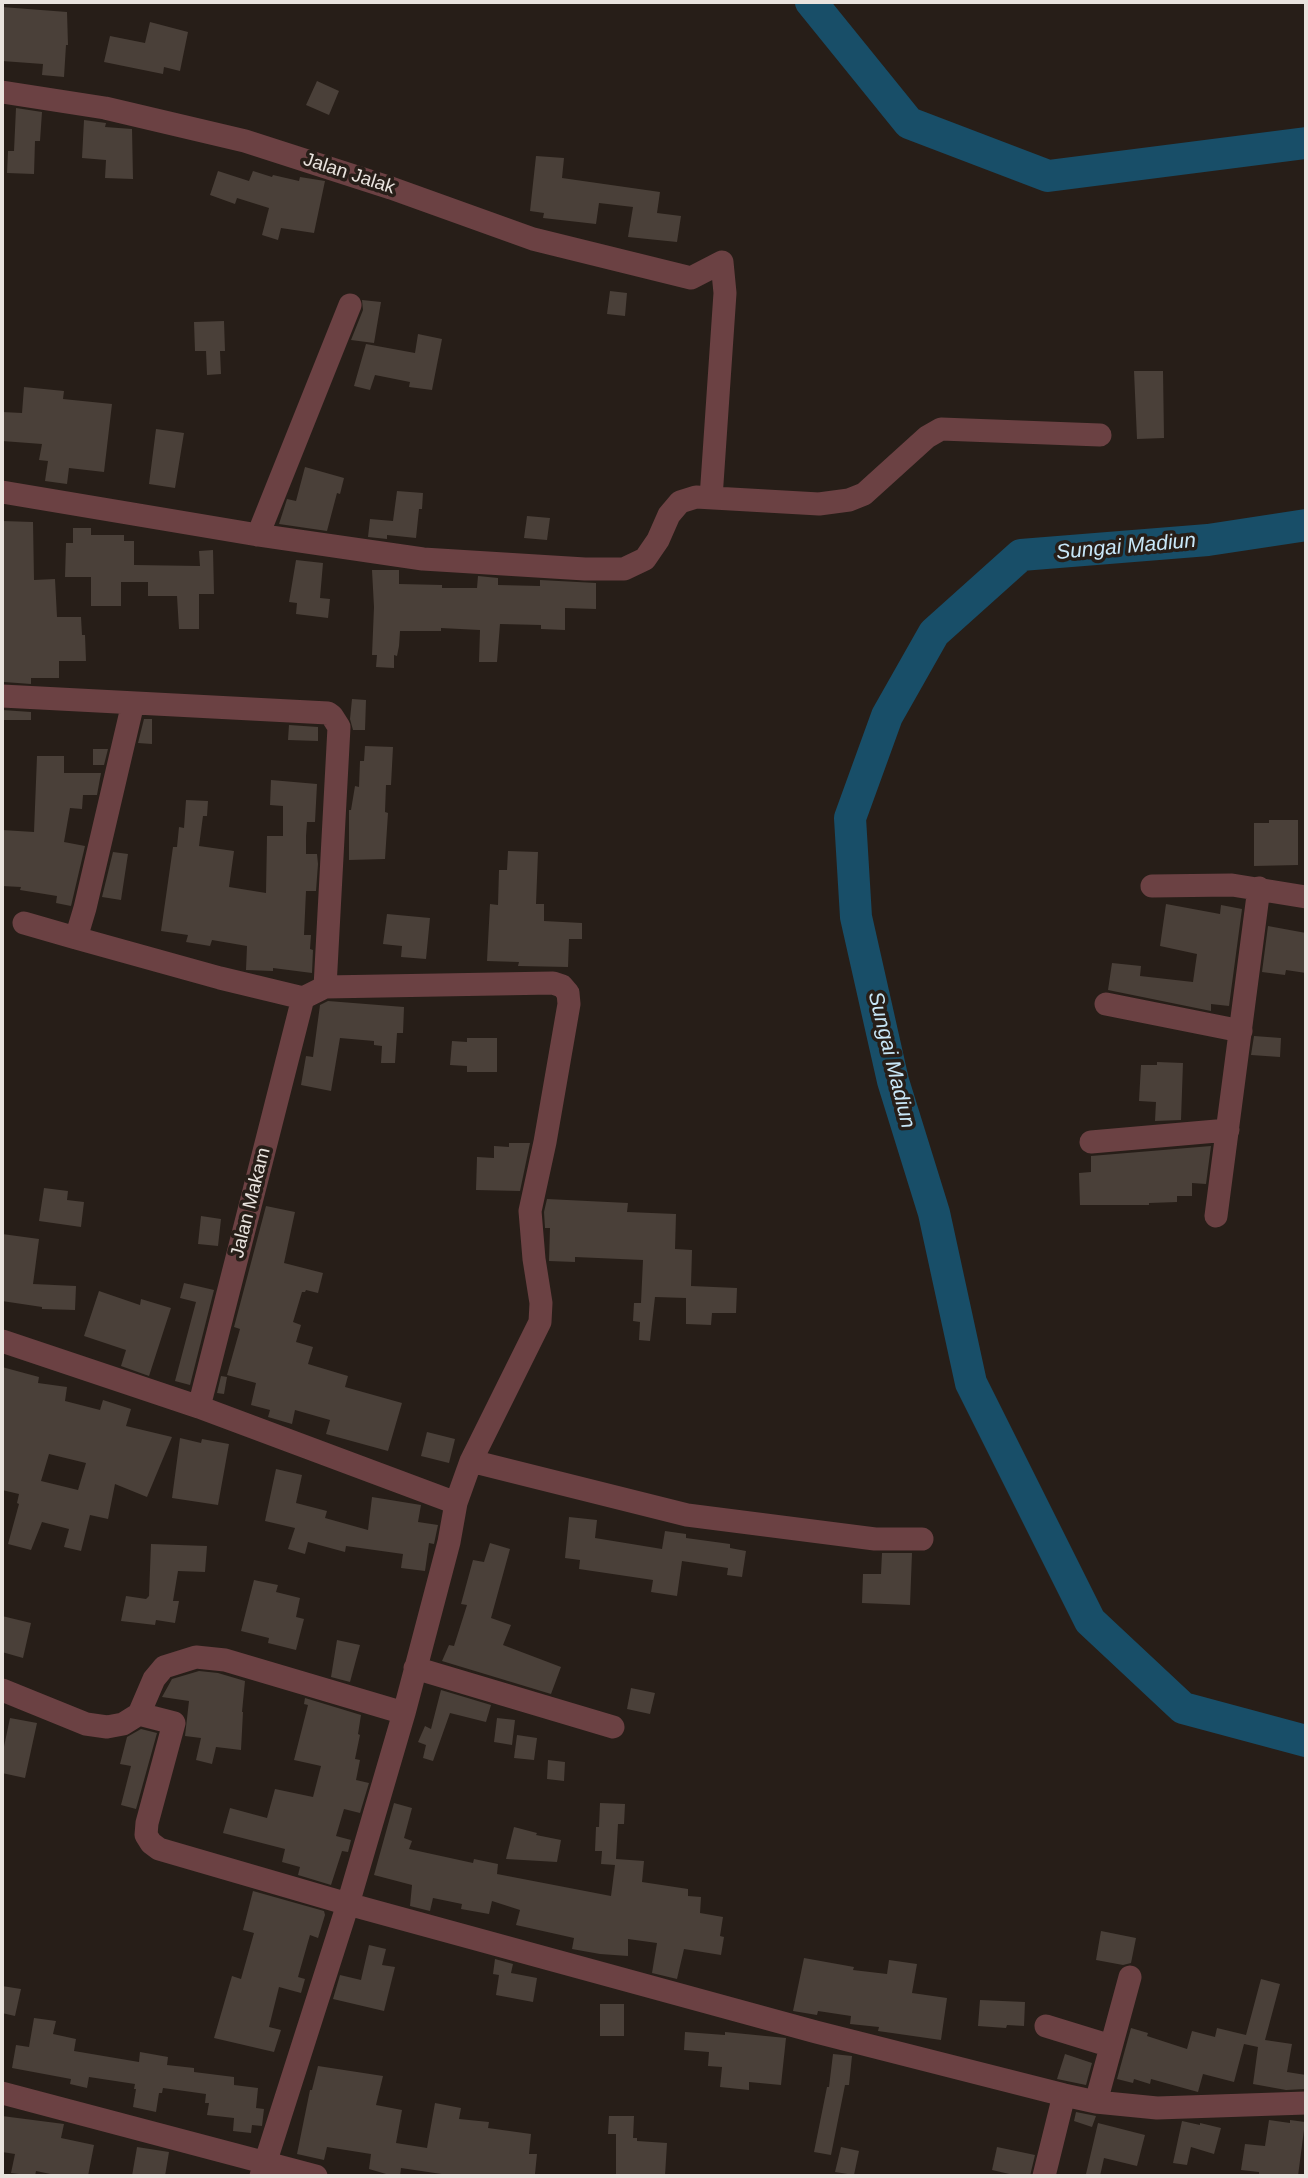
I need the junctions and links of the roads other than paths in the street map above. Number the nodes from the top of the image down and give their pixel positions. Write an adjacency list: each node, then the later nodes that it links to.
1 (2, 92): 5 (street, Jalan Jalak)
2 (350, 305): 6 (street)
3 (1100, 435): 5 (street)
4 (2, 492): 6 (street)
5 (711, 498): 6 (street)
6 (258, 535)
7 (2, 696): 8 (street)
8 (133, 703): 13 (street); 14 (street)
9 (1152, 886): 10 (street)
10 (1259, 888): 11 (street); 17 (street)
11 (1306, 897)
12 (24, 923): 13 (street)
13 (76, 938): 15 (street)
14 (325, 987): 15 (street); 23 (street)
15 (303, 998): 22 (street, Jalan Makam)
16 (1106, 1004): 17 (street)
17 (1241, 1031): 18 (street)
18 (1228, 1130): 19 (street); 20 (street)
19 (1091, 1142)
20 (1216, 1216)
21 (2, 1340): 22 (street)
22 (199, 1407): 24 (street)
23 (471, 1461): 24 (street); 25 (street)
24 (456, 1503): 26 (street)
25 (922, 1539)
26 (415, 1668): 28 (street); 30 (street)
27 (2, 1690): 29 (street)
28 (404, 1713): 29 (street); 31 (street)
29 (139, 1714): 31 (street)
30 (614, 1727)
31 (348, 1904): 36 (street); 39 (street)
32 (1130, 1977): 34 (street)
33 (1046, 2026): 34 (street)
34 (1111, 2046): 37 (street)
35 (2, 2093): 39 (street)
36 (1064, 2095): 37 (street); 41 (street)
37 (1096, 2102): 38 (street)
38 (1306, 2103)
39 (263, 2170): 40 (street)
40 (316, 2176)
41 (1044, 2176)

